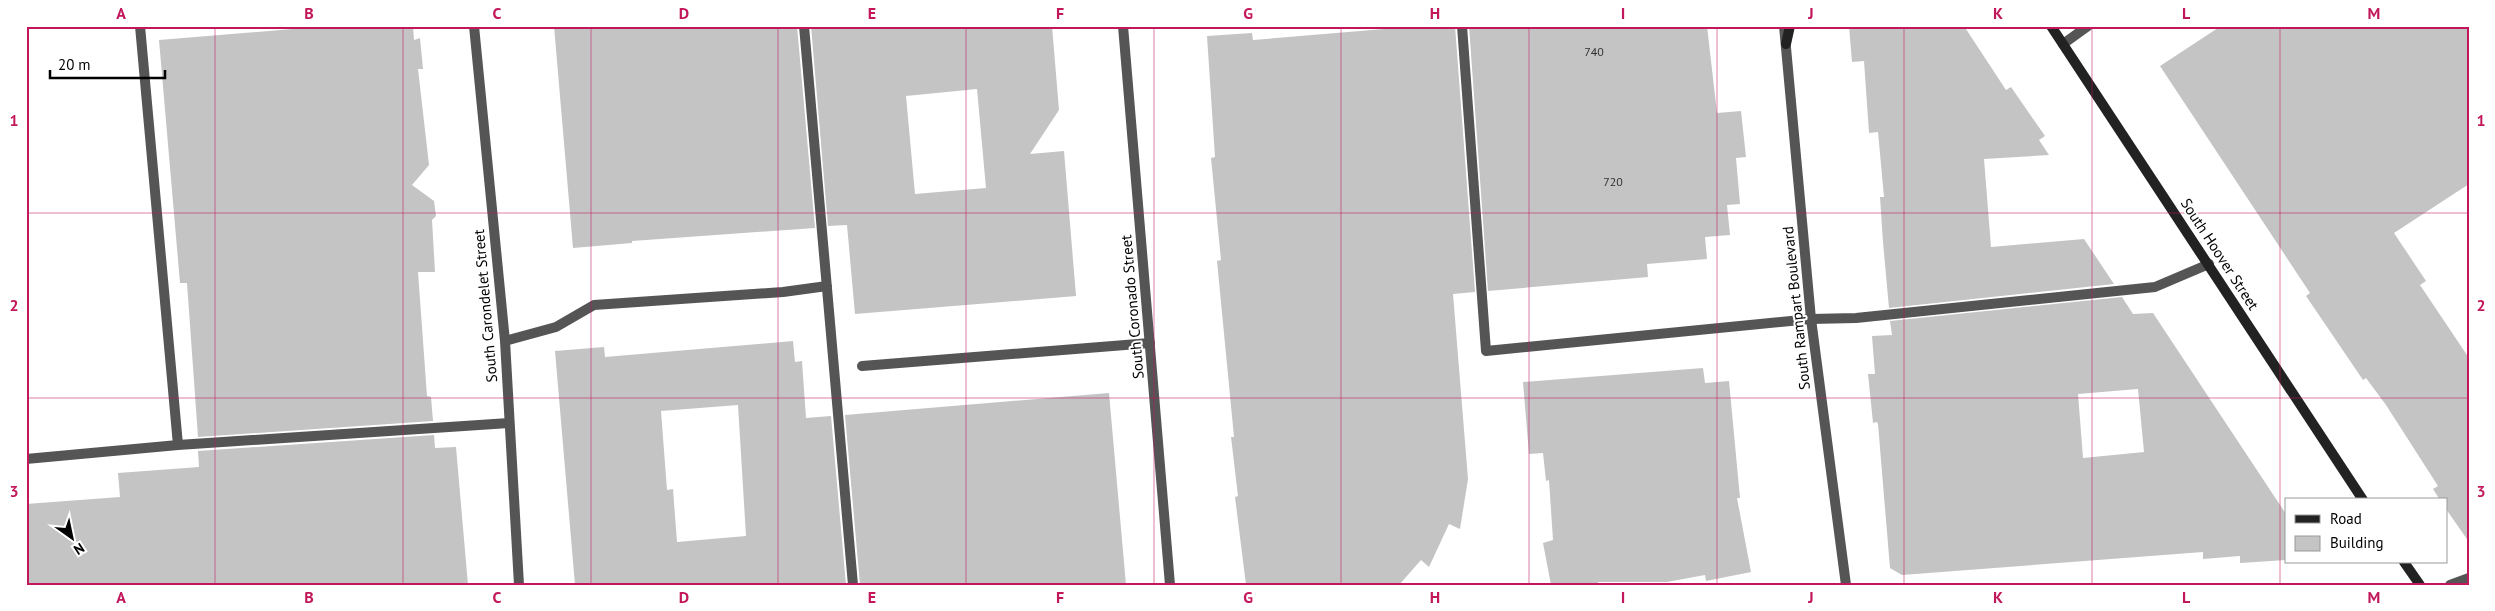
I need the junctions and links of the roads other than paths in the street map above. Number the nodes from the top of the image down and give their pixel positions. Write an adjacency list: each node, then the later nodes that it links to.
1 (140, 26): 19 (street)
2 (474, 26): 15 (street, South Carondelet Street)
3 (804, 26): 13 (street)
4 (1123, 26): 16 (street, South Coronado Street)
5 (1462, 26): 14 (street)
6 (1784, 26): 10 (street, South Rampart Boulevard)
7 (1790, 26): 10 (main road)
8 (2051, 26): 11 (main road, South Hoover Street)
9 (2088, 26): 11 (street)
10 (1786, 44): 14 (street, South Rampart Boulevard)
11 (2063, 44): 12 (main road, South Hoover Street)
12 (2209, 264): 14 (street); 21 (main road, South Hoover Street)
13 (827, 286): 15 (street); 25 (street)
14 (1811, 319): 27 (street, South Rampart Boulevard)
15 (504, 341): 18 (street, South Carondelet Street)
16 (1150, 343): 17 (street); 26 (street, South Coronado Street)
17 (862, 366)
18 (509, 423): 19 (street); 24 (street, South Carondelet Street)
19 (178, 445): 20 (street)
20 (26, 459)
21 (2362, 498)
22 (2405, 564): 28 (main road)
23 (2469, 578): 29 (street)
24 (519, 585)
25 (853, 585)
26 (1170, 585)
27 (1846, 585)
28 (2420, 585)
29 (2450, 585)

